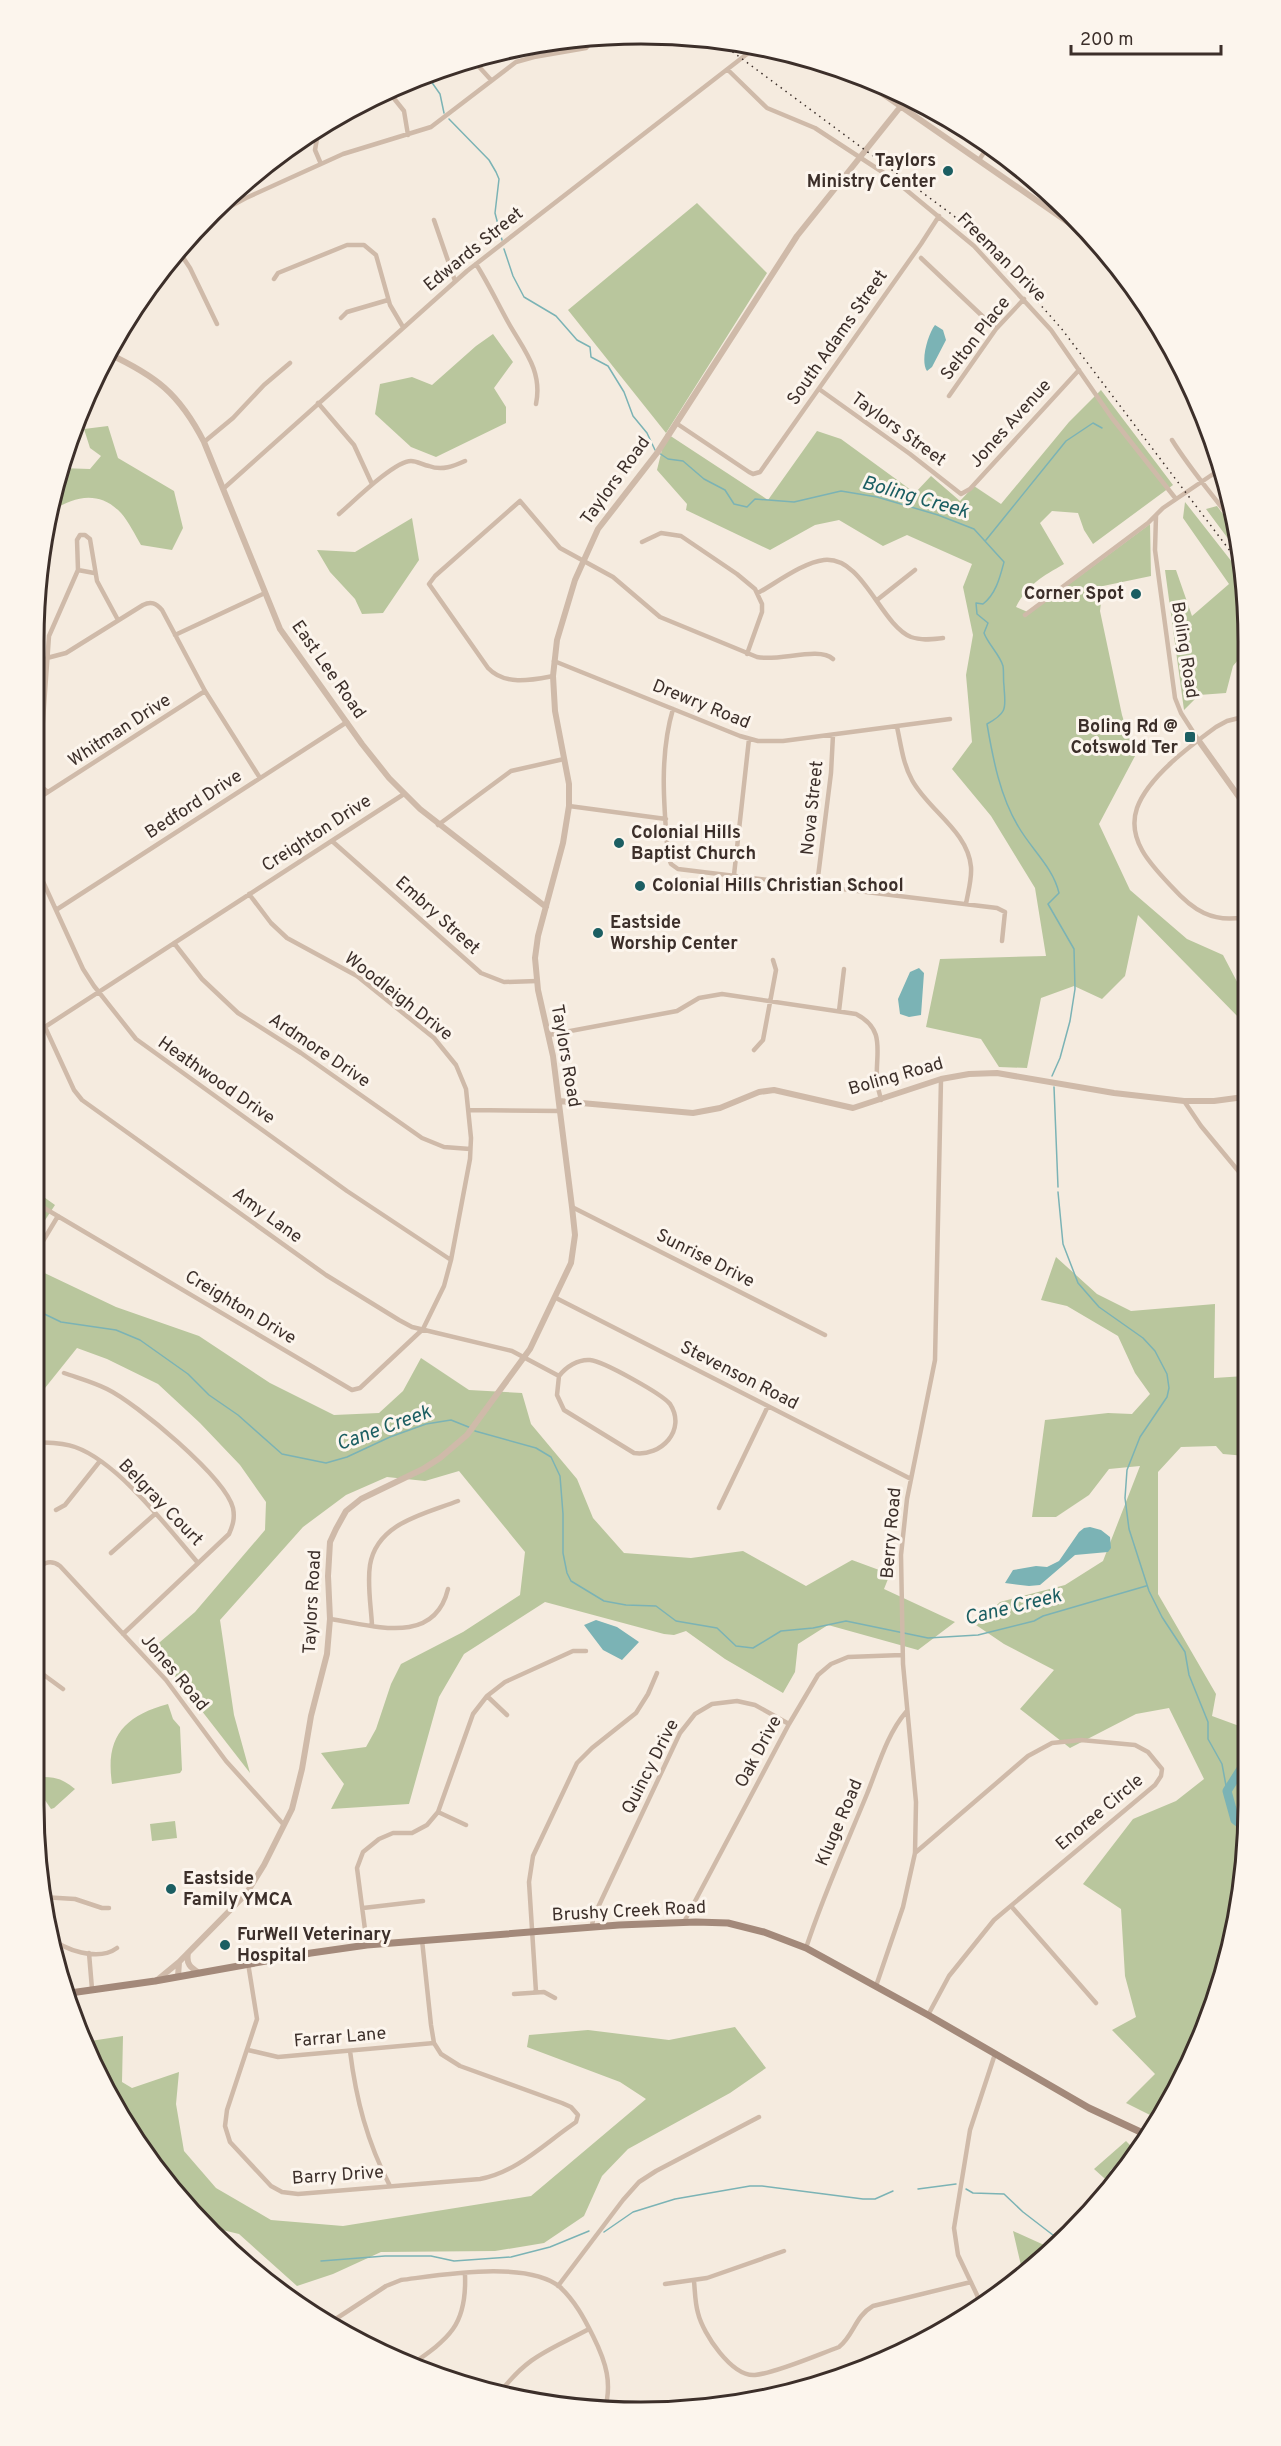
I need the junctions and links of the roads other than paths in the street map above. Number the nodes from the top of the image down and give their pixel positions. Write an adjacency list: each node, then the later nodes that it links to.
1 (587, 46): 5 (street)
2 (748, 54): 4 (street, Edwards Street)
3 (479, 66): 5 (street)
4 (728, 70): 12 (street, Freeman Drive); 22 (street, Edwards Street)
5 (491, 80): 9 (street)
6 (393, 97): 9 (street)
7 (889, 98): 8 (street)
8 (901, 106): 12 (street, Taylors Road); 13 (street)
9 (408, 135): 14 (street)
10 (317, 139): 14 (street)
11 (984, 153): 13 (street)
12 (858, 158): 17 (street, Freeman Drive); 38 (street, Taylors Road)
13 (979, 160): 19 (street)
14 (321, 164): 15 (street)
15 (237, 202): 16 (street)
16 (234, 204)
17 (939, 216): 25 (street, Freeman Drive); 34 (street, South Adams Street)
18 (434, 219): 24 (street)
19 (1065, 220)
20 (183, 258): 28 (street)
21 (921, 258): 30 (street)
22 (476, 264): 24 (street, Edwards Street); 37 (street)
23 (274, 279): 26 (street)
24 (454, 281): 29 (street, Edwards Street)
25 (1024, 299): 30 (street, Selton Place); 33 (street, Freeman Drive)
26 (388, 300): 27 (street); 29 (street)
27 (341, 318)
28 (217, 324)
29 (404, 327): 36 (street, Edwards Street)
30 (996, 329): 35 (street, Selton Place)
31 (115, 357): 40 (street, East Lee Road)
32 (290, 363): 40 (street)
33 (1079, 370): 46 (street, Jones Avenue); 47 (street, Freeman Drive)
34 (819, 389): 38 (street, South Adams Street); 46 (street, Taylors Street)
35 (949, 396)
36 (318, 403): 44 (street); 45 (street, Edwards Street)
37 (536, 404)
38 (676, 423): 52 (street, Taylors Road)
39 (1172, 440): 43 (street)
40 (204, 442): 45 (street, East Lee Road)
41 (465, 461): 44 (street)
42 (1213, 474): 43 (street)
43 (1202, 482): 47 (street); 48 (street)
44 (372, 484): 49 (street)
45 (223, 489): 56 (street, East Lee Road)
46 (961, 494)
47 (1176, 499): 50 (street)
48 (1222, 508)
49 (339, 514)
50 (1156, 516): 59 (street); 77 (street, Boling Road)
51 (642, 542): 57 (street)
52 (582, 562): 63 (street); 66 (street, Taylors Road); 67 (street)
53 (78, 570): 55 (street); 55 (street); 64 (street)
54 (915, 570): 58 (street)
55 (94, 573): 60 (street)
56 (265, 593): 61 (street); 73 (street, East Lee Road)
57 (758, 593): 58 (street); 63 (street)
58 (877, 600): 62 (street)
59 (1025, 615)
60 (118, 620): 61 (street); 64 (street)
61 (175, 635): 68 (street)
62 (943, 638)
63 (747, 654): 65 (street)
64 (47, 658): 69 (street)
65 (833, 659)
66 (554, 661): 67 (street, Taylors Road); 70 (street, Drewry Road)
67 (553, 676): 78 (street, Taylors Road)
68 (205, 691): 79 (street); 81 (street, Whitman Drive)
69 (44, 704)
70 (673, 709): 76 (street, Drewry Road); 86 (street)
71 (950, 719): 74 (street, Drewry Road)
72 (1238, 719): 77 (street)
73 (347, 722): 79 (street, Bedford Drive); 82 (street, East Lee Road)
74 (897, 727): 75 (street, Drewry Road); 93 (street)
75 (833, 735): 76 (street, Drewry Road); 91 (street, Nova Street)
76 (749, 739): 89 (street)
77 (1198, 741): 84 (street, Boling Road); 96 (street)
78 (564, 759): 85 (street, Taylors Road); 87 (street)
79 (260, 778): 95 (street, Bedford Drive)
80 (44, 789): 81 (street)
81 (48, 792): 83 (street, Whitman Drive)
82 (404, 794): 87 (street, East Lee Road); 88 (street, Creighton Drive)
83 (44, 795)
84 (1238, 796)
85 (569, 806): 86 (street); 94 (street, Taylors Road)
86 (666, 819): 89 (street)
87 (438, 825): 94 (street, East Lee Road)
88 (333, 841): 92 (street, Creighton Drive); 101 (street, Embry Street)
89 (734, 875): 91 (street)
90 (44, 884): 95 (street, Heathwood Drive)
91 (817, 885): 93 (street)
92 (249, 894): 98 (street, Creighton Drive); 113 (street, Woodleigh Drive)
93 (966, 904): 97 (street)
94 (546, 907): 101 (street, Taylors Road)
95 (56, 910): 102 (street, Heathwood Drive)
96 (1238, 917)
97 (1002, 941)
98 (174, 943): 102 (street, Creighton Drive); 115 (street, Ardmore Drive)
99 (773, 960): 103 (street)
100 (844, 969): 104 (street)
101 (537, 981): 106 (street, Taylors Road)
102 (99, 992): 105 (street, Creighton Drive); 121 (street, Heathwood Drive)
103 (770, 1001): 104 (street); 106 (street); 107 (street)
104 (839, 1011): 110 (street)
105 (45, 1027): 123 (street, Amy Lane)
106 (549, 1035): 111 (street, Taylors Road)
107 (754, 1050)
108 (941, 1079): 110 (street, Boling Road); 112 (street, Boling Road); 131 (street, Berry Road)
109 (1238, 1098): 112 (street, Boling Road)
110 (881, 1100): 111 (street, Boling Road)
111 (559, 1101): 114 (street, Taylors Road)
112 (1184, 1101): 116 (street)
113 (468, 1110): 114 (street); 115 (street, Woodleigh Drive)
114 (560, 1112): 117 (street, Taylors Road)
115 (470, 1149): 121 (street, Woodleigh Drive)
116 (1238, 1171)
117 (572, 1207): 122 (street, Taylors Road); 124 (street, Sunrise Drive)
118 (44, 1208): 119 (street, Creighton Drive)
119 (58, 1216): 120 (street); 123 (street, Creighton Drive)
120 (44, 1239)
121 (451, 1260): 123 (street, Woodleigh Drive)
122 (556, 1298): 125 (street, Taylors Road); 128 (street, Stevenson Road)
123 (423, 1329): 125 (street, Amy Lane)
124 (825, 1335)
125 (524, 1357): 127 (street, Amy Lane); 140 (street, Taylors Road)
126 (64, 1373): 138 (street)
127 (559, 1376): 127 (street)
128 (768, 1406): 131 (street, Stevenson Road); 133 (street)
129 (44, 1443): 130 (street, Belgray Court)
130 (100, 1461): 134 (street); 135 (street, Belgray Court)
131 (911, 1479): 144 (street, Berry Road)
132 (458, 1501): 141 (street)
133 (719, 1508)
134 (56, 1510)
135 (155, 1514): 136 (street); 138 (street, Belgray Court)
136 (111, 1553)
137 (44, 1563): 142 (street, Jones Road)
138 (198, 1563): 142 (street)
139 (448, 1589): 141 (street)
140 (330, 1619): 141 (street); 153 (street, Taylors Road)
141 (372, 1625)
142 (123, 1634): 153 (street, Jones Road)
143 (586, 1651): 148 (street)
144 (902, 1655): 149 (street, Berry Road); 151 (street, Oak Drive)
145 (657, 1673): 163 (street)
146 (44, 1675): 147 (street)
147 (63, 1689)
148 (487, 1696): 150 (street); 152 (street)
149 (906, 1712): 155 (street, Berry Road); 168 (street, Kluge Road)
150 (507, 1715)
151 (789, 1724): 161 (street, Oak Drive); 162 (street, Quincy Drive)
152 (438, 1812): 154 (street); 160 (street)
153 (284, 1825): 170 (street, Taylors Road)
154 (466, 1825)
155 (915, 1852): 158 (street, Enoree Circle); 176 (street, Berry Road)
156 (51, 1898): 159 (street)
157 (423, 1901): 160 (street)
158 (1011, 1906): 182 (street); 183 (street, Enoree Circle)
159 (109, 1908)
160 (363, 1908): 166 (street)
161 (684, 1922): 162 (main road, Brushy Creek Road); 168 (main road, Brushy Creek Road)
162 (592, 1927): 163 (main road, Brushy Creek Road)
163 (531, 1932): 164 (main road, Brushy Creek Road); 179 (street)
164 (422, 1940): 166 (main road, Brushy Creek Road); 184 (street)
165 (60, 1944): 169 (street)
166 (367, 1945): 172 (main road, Brushy Creek Road)
167 (117, 1948): 169 (street)
168 (806, 1948): 176 (main road, Brushy Creek Road)
169 (89, 1953): 177 (street)
170 (189, 1953): 171 (street, Taylors Road); 173 (street)
171 (179, 1962): 174 (street); 175 (street, Taylors Road)
172 (248, 1964): 173 (main road, Brushy Creek Road); 185 (street, Barry Drive)
173 (199, 1973): 174 (main road, Brushy Creek Road)
174 (178, 1977): 175 (main road, Brushy Creek Road)
175 (155, 1981): 177 (main road, Brushy Creek Road)
176 (876, 1986): 183 (main road, Brushy Creek Road)
177 (92, 1989): 178 (main road, Brushy Creek Road)
178 (74, 1992)
179 (536, 1992): 180 (street); 181 (street)
180 (514, 1994)
181 (555, 1998)
182 (1096, 2003)
183 (928, 2014): 187 (main road, Brushy Creek Road)
184 (434, 2043): 186 (street, Farrar Lane); 190 (street, Barry Drive)
185 (248, 2050): 186 (street, Farrar Lane); 190 (street, Barry Drive)
186 (350, 2051): 190 (street)
187 (995, 2054): 189 (main road, Brushy Creek Road); 194 (street)
188 (759, 2117): 196 (street)
189 (1140, 2132)
190 (390, 2186)
191 (784, 2251): 193 (street)
192 (465, 2275): 196 (street); 198 (street); 200 (street)
193 (694, 2281): 194 (street); 195 (street)
194 (971, 2283): 197 (street)
195 (665, 2284)
196 (558, 2286): 199 (street)
197 (977, 2298)
198 (336, 2319)
199 (590, 2328): 201 (street); 202 (street)
200 (418, 2359)
201 (505, 2387)
202 (606, 2401)

